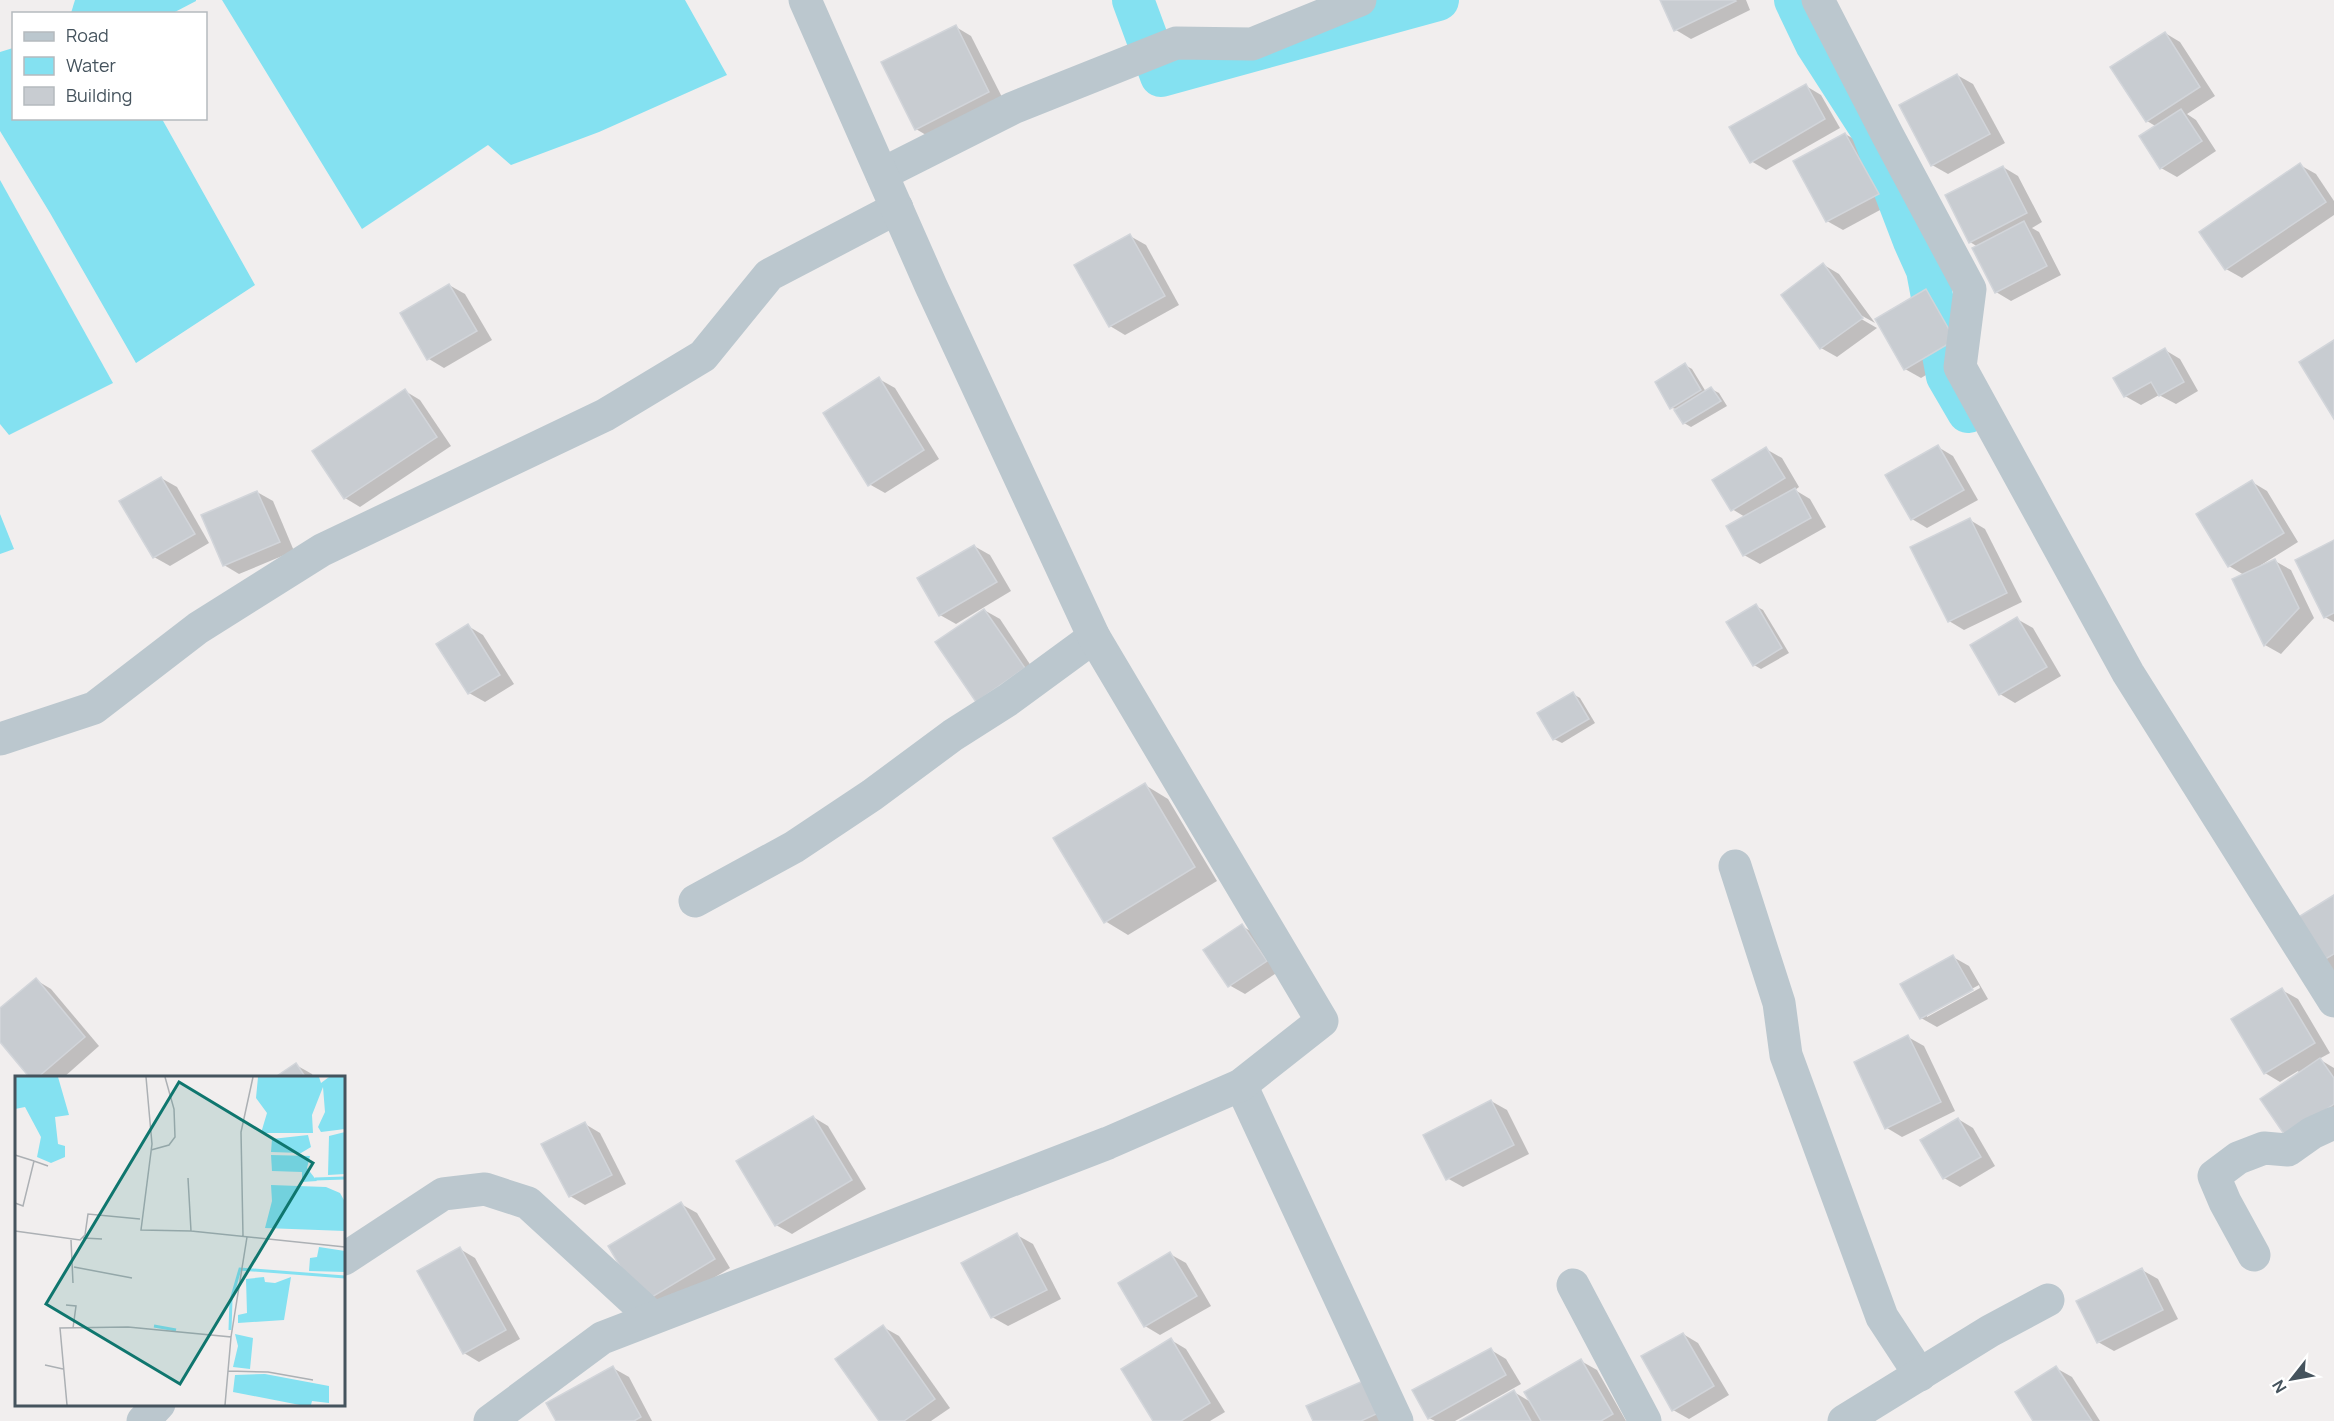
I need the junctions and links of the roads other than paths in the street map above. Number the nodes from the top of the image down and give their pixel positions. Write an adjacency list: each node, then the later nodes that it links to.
1 (805, 0): 4 (street)
2 (1360, 0): 4 (street)
3 (1818, 0): 10 (street)
4 (882, 174): 5 (street)
5 (897, 208): 6 (street); 7 (street)
6 (1094, 638): 9 (street); 11 (street)
7 (0, 739)
8 (1735, 866): 18 (street)
9 (695, 901)
10 (2334, 1001)
11 (1241, 1085): 17 (street); 22 (street)
12 (2334, 1124): 13 (street)
13 (2254, 1255)
14 (345, 1258): 17 (street)
15 (1573, 1285): 23 (street)
16 (2048, 1300): 18 (street)
17 (652, 1317): 21 (street)
18 (1920, 1375): 24 (street)
19 (157, 1406): 20 (street)
20 (143, 1421)
21 (490, 1421)
22 (1397, 1421)
23 (1645, 1421)
24 (1844, 1421)

